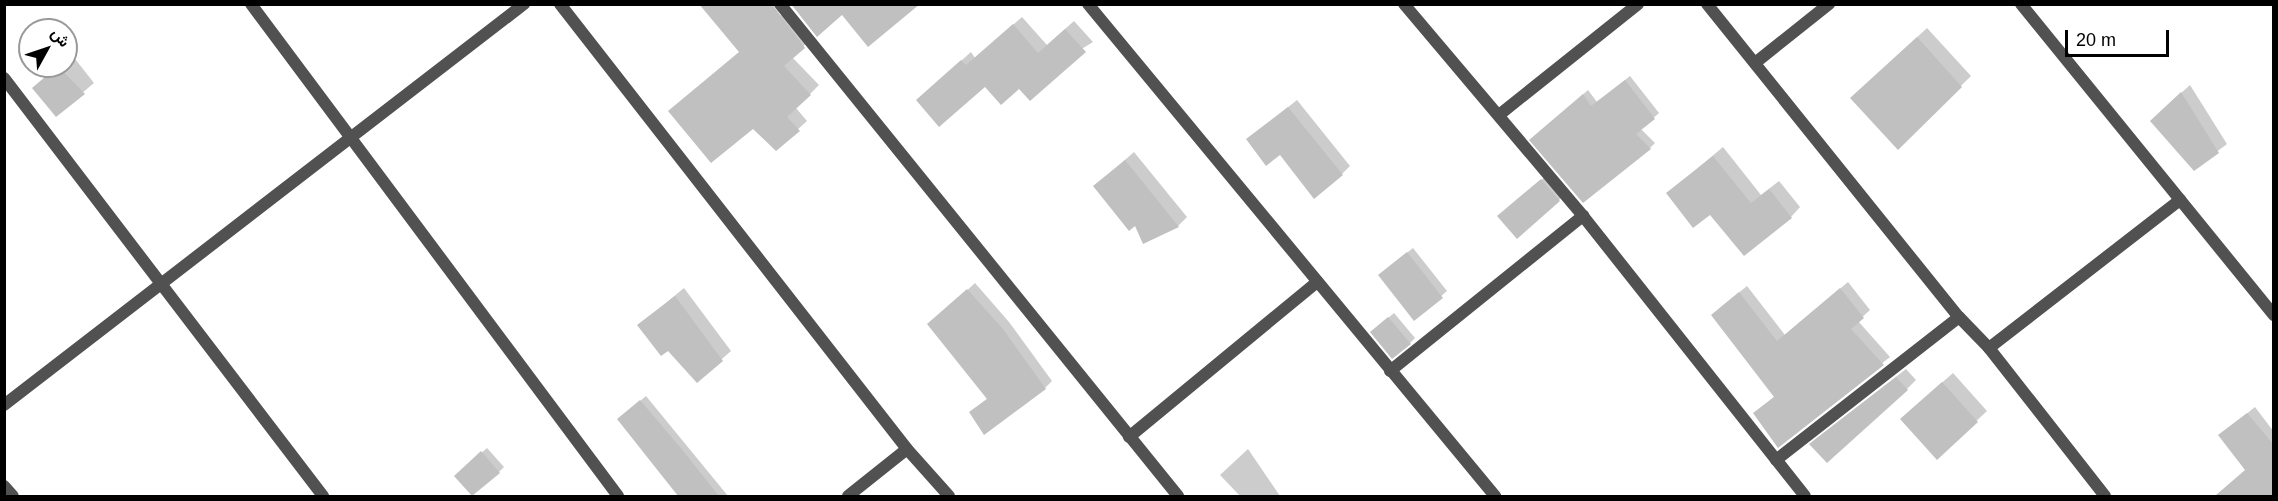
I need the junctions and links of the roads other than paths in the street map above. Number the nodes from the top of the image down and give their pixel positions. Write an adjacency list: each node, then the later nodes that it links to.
1 (251, 4): 14 (street)
2 (524, 4): 14 (street)
3 (560, 4): 25 (street)
4 (780, 4): 24 (street)
5 (1088, 4): 17 (street)
6 (1404, 4): 13 (street)
7 (1638, 4): 13 (street)
8 (1707, 4): 11 (street)
9 (1830, 4): 11 (street)
10 (2021, 4): 15 (street)
11 (1755, 63): 20 (street)
12 (4, 78): 18 (street)
13 (1499, 115): 16 (street)
14 (350, 137): 18 (street); 30 (street)
15 (2180, 200): 19 (street); 21 (street)
16 (1583, 216): 22 (street); 26 (street)
17 (1317, 282): 22 (street); 24 (street)
18 (161, 284): 23 (street); 29 (street)
19 (2274, 315)
20 (1959, 317): 21 (street); 26 (street)
21 (1989, 348): 36 (street)
22 (1390, 371): 34 (street)
23 (4, 405)
24 (1129, 437): 33 (street)
25 (907, 449): 31 (street); 32 (street)
26 (1776, 460): 35 (street)
27 (4, 486): 28 (street)
28 (13, 496)
29 (323, 496)
30 (618, 496)
31 (848, 496)
32 (950, 496)
33 (1178, 496)
34 (1495, 496)
35 (1805, 496)
36 (2104, 496)

